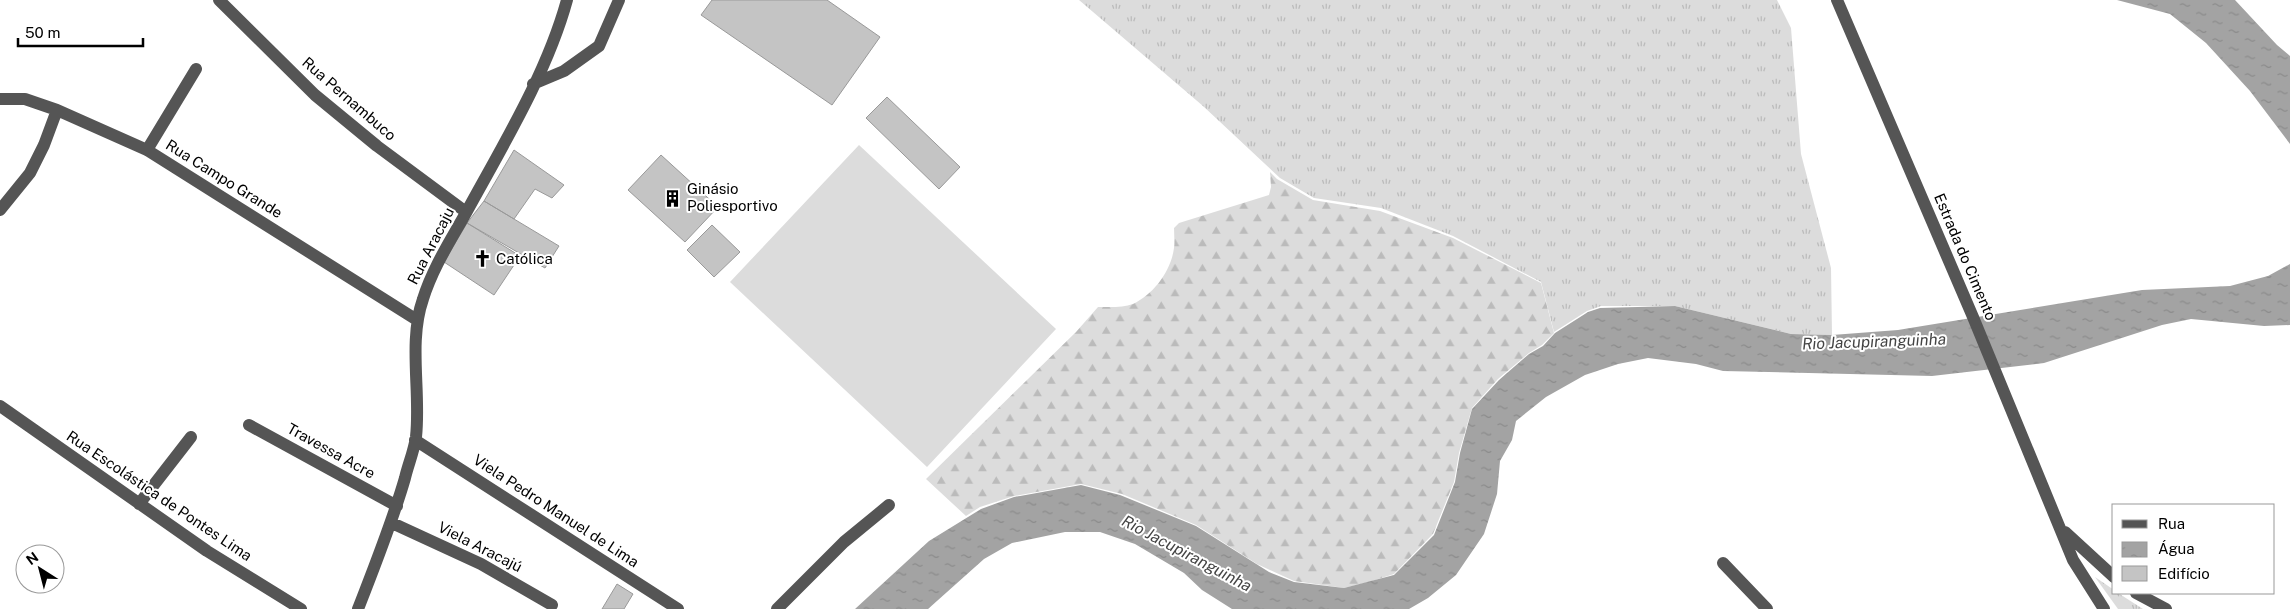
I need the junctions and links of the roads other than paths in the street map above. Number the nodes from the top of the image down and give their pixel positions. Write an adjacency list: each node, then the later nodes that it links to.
1 (219, 0): 11 (street, Rua Pernambuco)
2 (567, 0): 6 (street, Rua Aracaju)
3 (619, 0): 6 (street)
4 (1837, 0): 21 (street, Estrada do Cimento)
5 (196, 69): 9 (street)
6 (533, 84): 11 (street, Rua Aracaju)
7 (0, 99): 8 (street, Rua Campo Grande)
8 (56, 110): 9 (street, Rua Campo Grande); 10 (street)
9 (147, 150): 12 (street, Rua Campo Grande)
10 (0, 210)
11 (466, 212): 12 (street, Rua Aracaju)
12 (417, 320): 16 (street, Rua Aracaju)
13 (0, 406): 17 (street, Rua Escolástica de Pontes Lima)
14 (249, 425): 19 (street, Travessa Acre)
15 (191, 437): 17 (street)
16 (415, 440): 19 (street, Rua Aracaju); 28 (street, Viela Pedro Manuel de Lima)
17 (139, 504): 26 (street, Rua Escolástica de Pontes Lima)
18 (889, 505): 29 (street)
19 (397, 506): 20 (street, Rua Aracaju)
20 (392, 523): 25 (street, Viela Aracajú); 27 (street, Rua Aracaju)
21 (2061, 528): 23 (street, Estrada do Cimento); 31 (street, Estrada do Cimento)
22 (1723, 563): 30 (street)
23 (2112, 575)
24 (2138, 594): 32 (street)
25 (552, 605)
26 (301, 609)
27 (358, 609)
28 (678, 609)
29 (778, 609)
30 (1767, 609)
31 (2104, 609)
32 (2166, 609)

